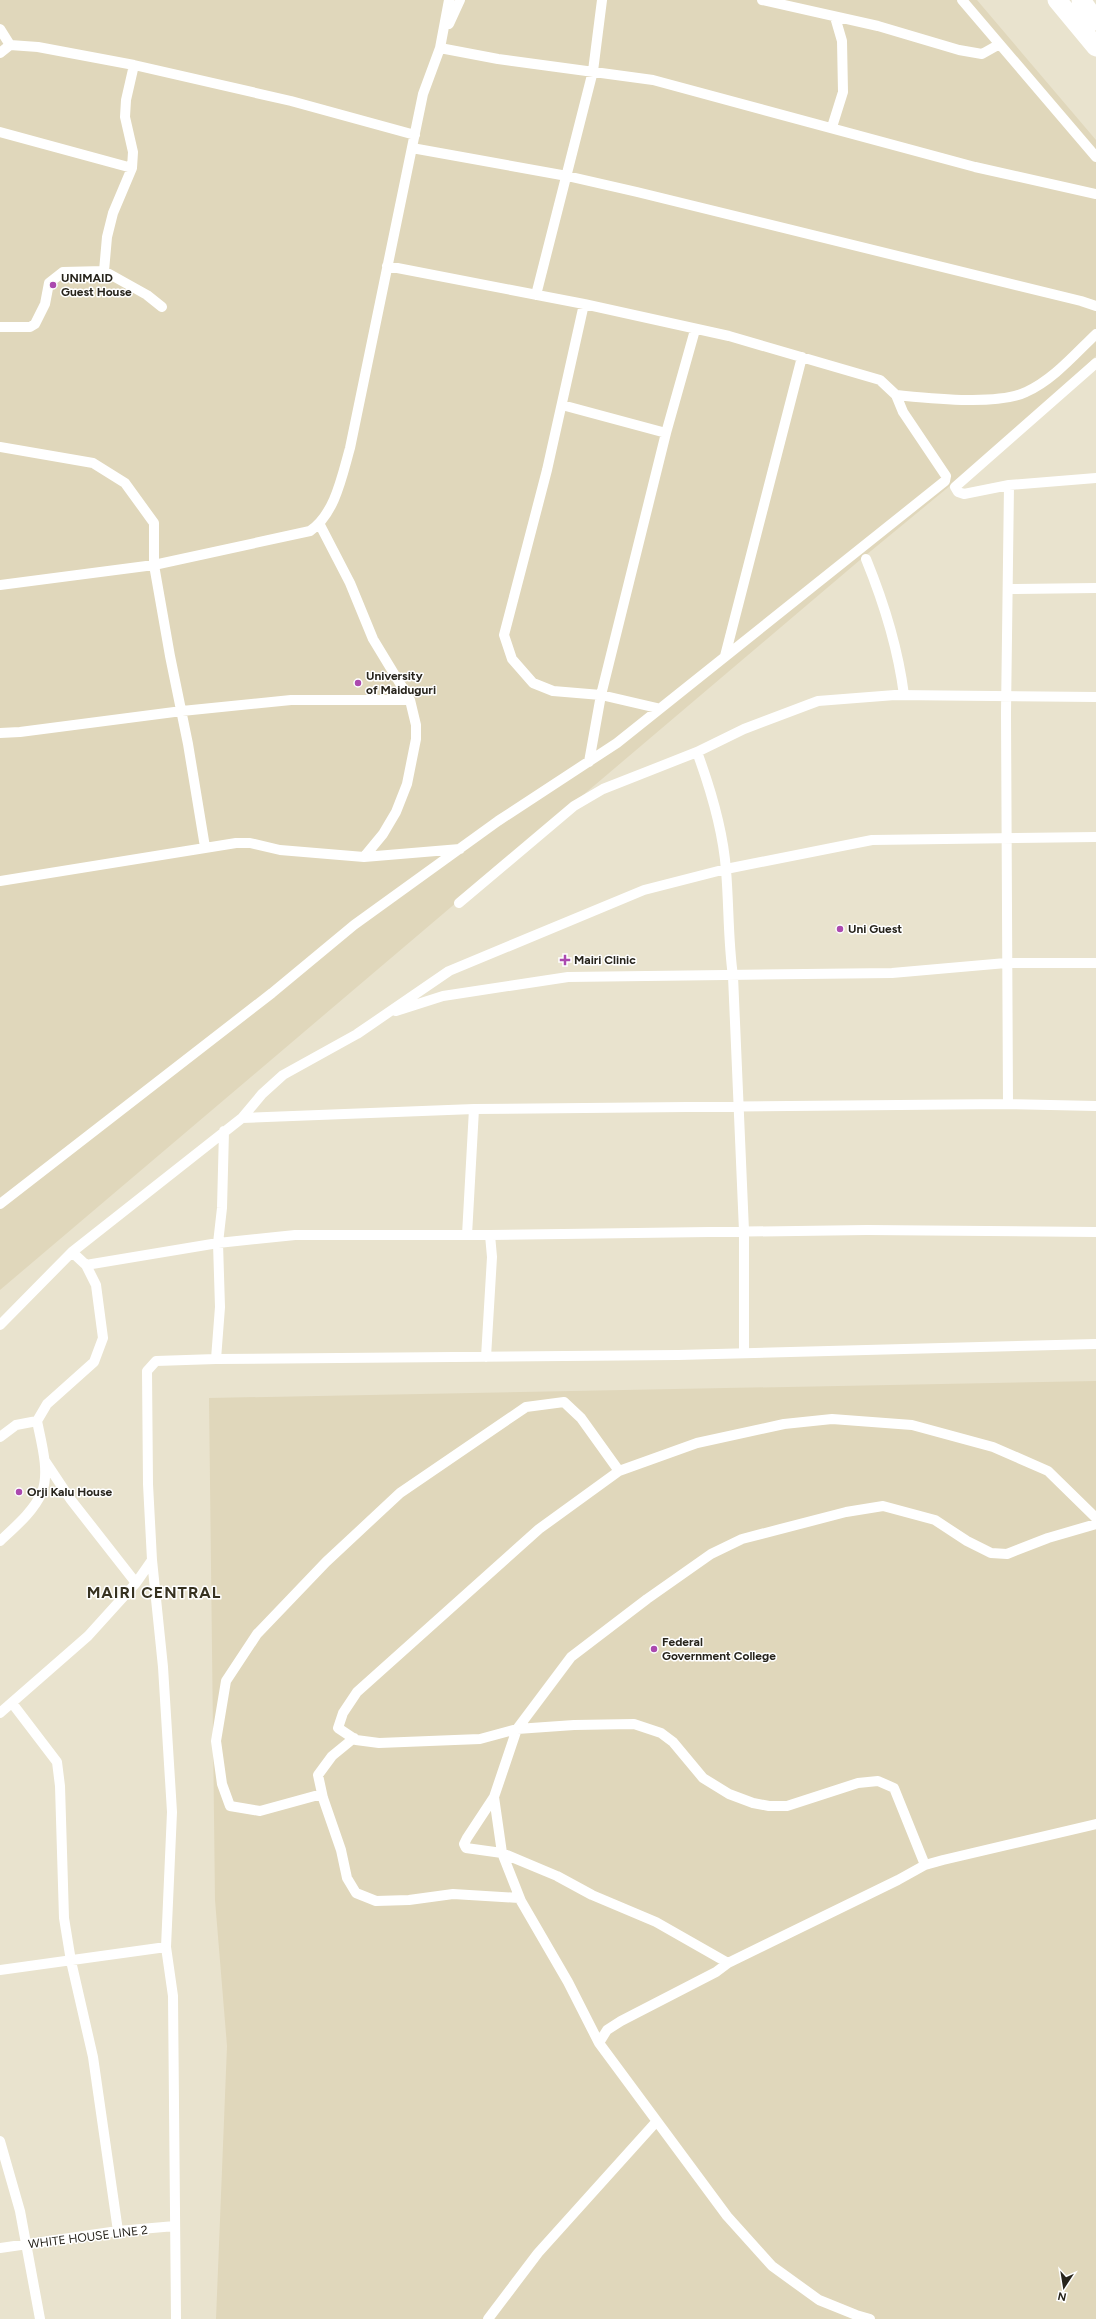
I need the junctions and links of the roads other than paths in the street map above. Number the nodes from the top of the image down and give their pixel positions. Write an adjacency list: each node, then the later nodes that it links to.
1 (449, 0): 11 (street)
2 (460, 0): 11 (street)
3 (602, 0): 18 (street)
4 (762, 0): 8 (street)
5 (962, 0): 13 (street)
6 (1057, 0): 9 (highway)
7 (1081, 0): 9 (highway)
8 (835, 17): 13 (street); 19 (street)
9 (1091, 19): 14 (highway)
10 (0, 29): 12 (street)
11 (444, 35): 15 (street)
12 (10, 45): 16 (street); 17 (street)
13 (998, 45): 23 (street)
14 (1096, 47)
15 (440, 48): 18 (street); 21 (street)
16 (0, 53)
17 (134, 65): 21 (street); 24 (street)
18 (593, 71): 19 (street); 25 (street)
19 (832, 127): 26 (street)
20 (0, 132): 24 (street)
21 (415, 135): 22 (street)
22 (412, 148): 25 (street); 27 (street)
23 (1096, 157)
24 (132, 168): 28 (street)
25 (567, 176): 29 (street); 31 (street)
26 (1096, 194)
27 (387, 266): 29 (street); 44 (street)
28 (104, 271): 32 (street); 33 (street)
29 (536, 296): 30 (street)
30 (584, 304): 34 (street); 39 (street)
31 (1096, 306)
32 (162, 307)
33 (0, 327)
34 (695, 330): 36 (street); 40 (street)
35 (1096, 334): 38 (street)
36 (802, 357): 38 (street); 50 (street)
37 (1096, 363): 43 (street)
38 (896, 395): 50 (street)
39 (562, 405): 40 (street); 51 (street)
40 (666, 433): 51 (street)
41 (0, 447): 46 (street)
42 (1096, 478): 43 (street)
43 (1009, 485): 49 (street)
44 (320, 525): 46 (street); 55 (street)
45 (866, 559): 52 (street)
46 (154, 565): 47 (street); 57 (street)
47 (0, 585)
48 (1096, 588): 49 (street)
49 (1008, 589): 53 (street)
50 (725, 656): 56 (street)
51 (600, 695): 56 (street); 60 (street)
52 (904, 695): 53 (street); 59 (street)
53 (1006, 696): 54 (street); 62 (street)
54 (1096, 697)
55 (410, 700): 57 (street); 65 (street)
56 (657, 708): 60 (street)
57 (182, 711): 58 (street); 63 (street)
58 (0, 733)
59 (697, 752): 66 (street); 68 (street)
60 (590, 762): 64 (street)
61 (1096, 837): 62 (street)
62 (1007, 838): 66 (street); 69 (street)
63 (205, 847): 65 (street); 67 (street)
64 (461, 849): 65 (street); 79 (street)
65 (364, 857)
66 (726, 869): 71 (street); 72 (street)
67 (0, 881)
68 (459, 903)
69 (1006, 963): 70 (street); 71 (street); 73 (street)
70 (1096, 963)
71 (733, 976): 72 (street); 75 (street)
72 (387, 1014): 77 (street)
73 (1008, 1104): 74 (street); 75 (street)
74 (1096, 1106)
75 (738, 1107): 76 (street); 80 (street)
76 (474, 1109): 77 (street); 82 (street)
77 (242, 1118): 78 (street)
78 (224, 1131): 84 (street); 85 (street)
79 (0, 1204)
80 (744, 1232): 81 (street); 83 (street); 89 (street)
81 (1096, 1232)
82 (467, 1235): 83 (street); 84 (street)
83 (490, 1235): 90 (street)
84 (218, 1243): 86 (street); 91 (street)
85 (72, 1252): 86 (street); 87 (street)
86 (86, 1265): 92 (street)
87 (0, 1325)
88 (1096, 1344): 89 (street)
89 (744, 1352): 90 (street)
90 (486, 1357): 91 (street)
91 (216, 1359): 99 (street)
92 (37, 1421): 93 (street); 94 (street)
93 (0, 1437)
94 (45, 1461): 98 (street); 100 (street)
95 (619, 1470): 96 (street); 104 (street); 105 (street)
96 (1096, 1518)
97 (1096, 1524): 103 (street)
98 (0, 1541)
99 (152, 1560): 100 (street); 111 (street)
100 (136, 1583): 101 (street)
101 (12, 1703): 102 (street); 112 (street)
102 (0, 1713)
103 (517, 1729): 104 (street); 106 (street); 109 (street)
104 (354, 1738): 105 (street)
105 (322, 1794): 110 (street)
106 (494, 1797): 108 (street); 108 (street)
107 (1096, 1824): 109 (street)
108 (502, 1853): 110 (street); 113 (street)
109 (925, 1865): 113 (street)
110 (519, 1898): 115 (street)
111 (166, 1947): 112 (street); 118 (street)
112 (71, 1961): 114 (street); 119 (street)
113 (728, 1963): 115 (street)
114 (0, 1970)
115 (599, 2043): 116 (street)
116 (656, 2122): 124 (street); 125 (street)
117 (0, 2143): 120 (street)
118 (175, 2226): 119 (street, WHITE HOUSE LINE 2); 123 (street)
119 (118, 2231): 120 (street, WHITE HOUSE LINE 2)
120 (25, 2245): 121 (street, WHITE HOUSE LINE 2); 122 (street)
121 (0, 2248)
122 (40, 2319)
123 (176, 2319)
124 (488, 2319)
125 (870, 2319)

